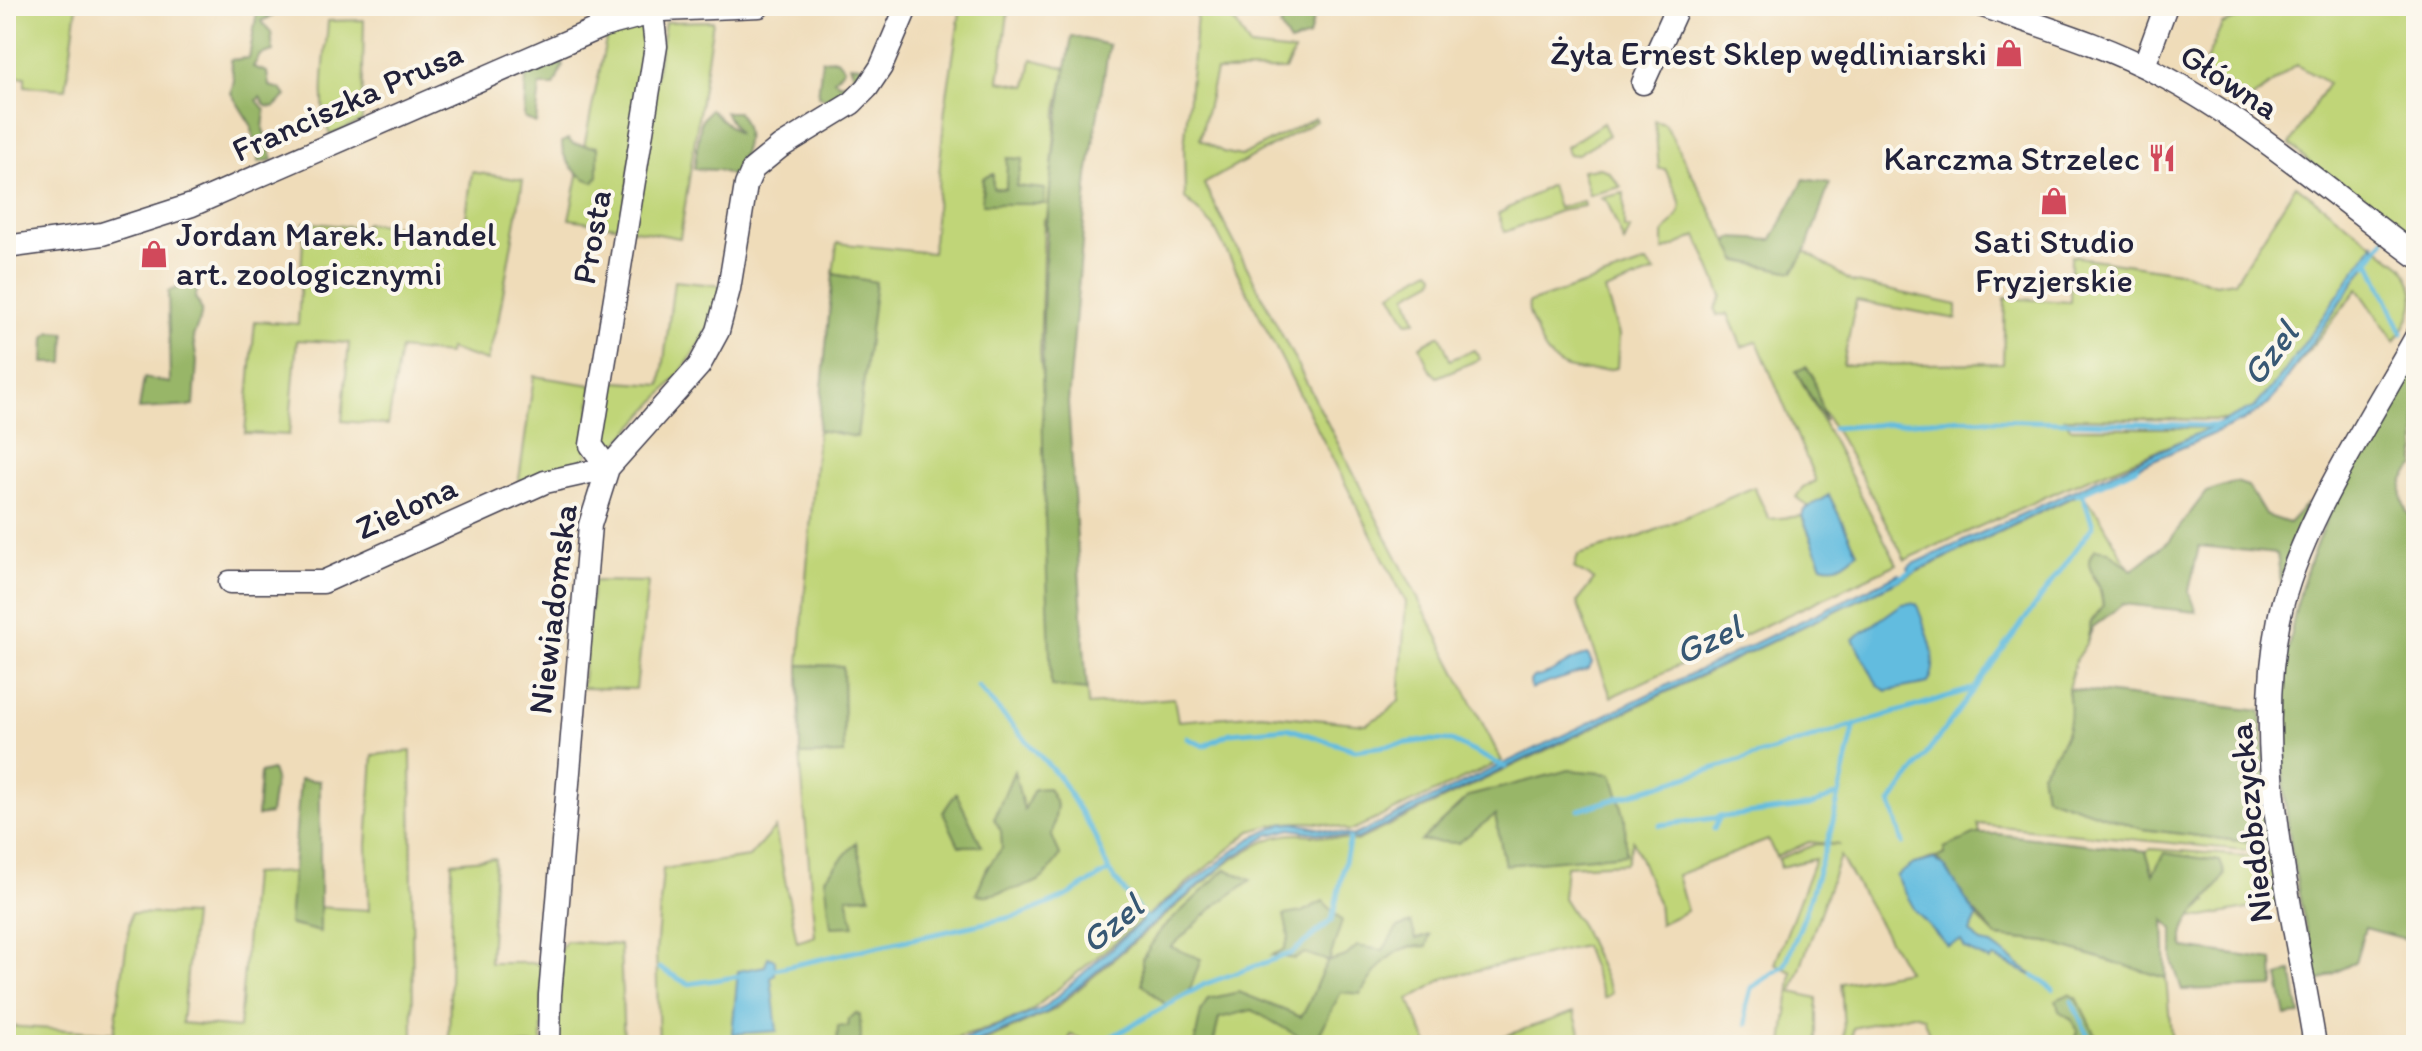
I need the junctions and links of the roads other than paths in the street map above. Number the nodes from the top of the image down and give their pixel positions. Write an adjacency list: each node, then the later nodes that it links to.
1 (759, 6): 6 (street, Franciszka Prusa)
2 (907, 6): 13 (street, Niewiadomska)
3 (1678, 6): 9 (street)
4 (1983, 6): 7 (street, Główna)
5 (2166, 6): 8 (street)
6 (652, 11): 10 (street, Franciszka Prusa); 13 (street, Prosta)
7 (2012, 11): 8 (street, Główna)
8 (2144, 66): 11 (street, Główna)
9 (1643, 83)
10 (6, 247)
11 (2416, 256)
12 (2416, 337): 16 (street, Niedobczycka)
13 (608, 468): 14 (street, Zielona); 15 (street, Niewiadomska)
14 (230, 582)
15 (549, 1045)
16 (2315, 1045)

